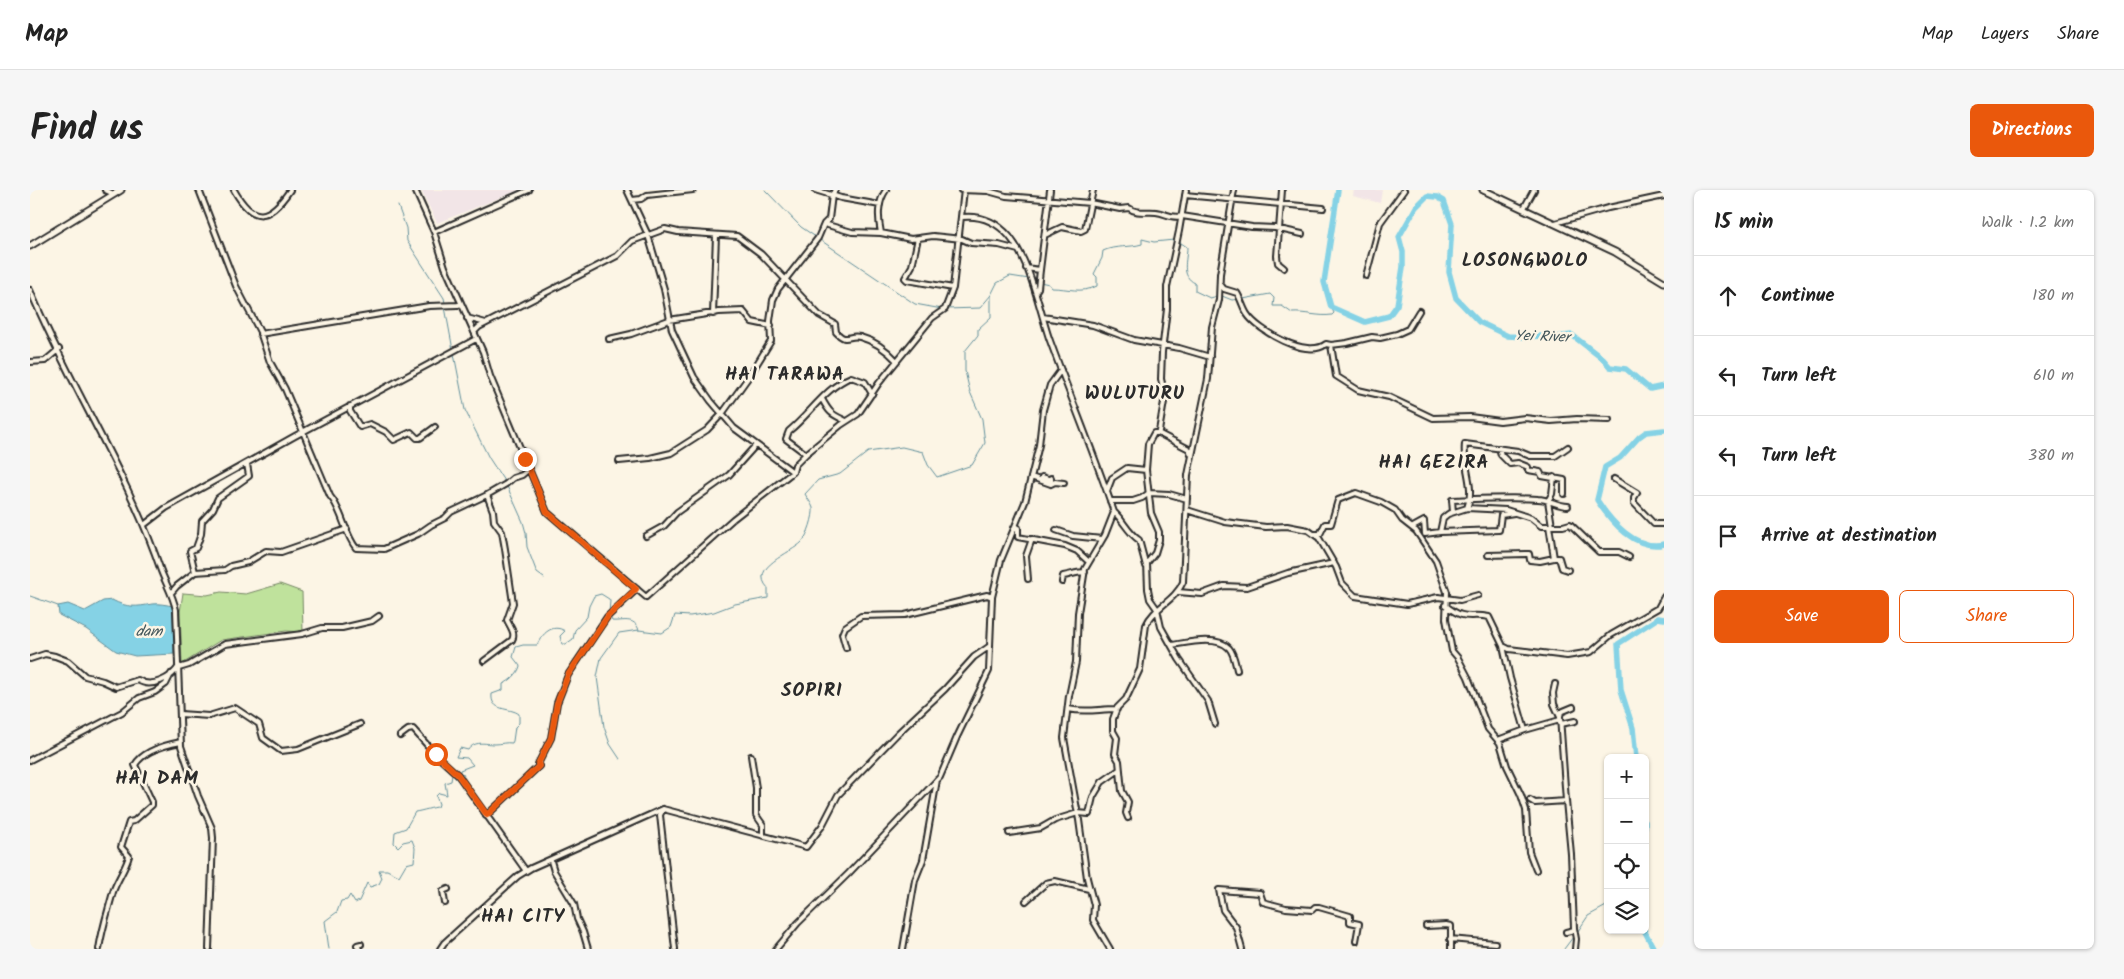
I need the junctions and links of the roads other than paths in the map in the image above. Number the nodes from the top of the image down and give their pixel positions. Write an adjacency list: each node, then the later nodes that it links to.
1 (105, 190): 22 (street)
2 (121, 190): 22 (main road)
3 (200, 190): 68 (street)
4 (234, 190): 5 (street)
5 (290, 190)
6 (415, 190): 39 (street)
7 (529, 190): 39 (street)
8 (627, 190): 27 (street)
9 (694, 190): 27 (street)
10 (815, 190): 23 (street)
11 (835, 190): 23 (street)
12 (886, 190): 30 (street)
13 (963, 190): 25 (street); 34 (street)
14 (1050, 190): 25 (street)
15 (1093, 190): 28 (street)
16 (1234, 190): 26 (street)
17 (1282, 190): 29 (street)
18 (1404, 190): 52 (street)
19 (1482, 190): 32 (main road)
20 (1534, 190): 32 (street)
21 (1185, 193): 26 (street); 33 (street)
22 (114, 194): 47 (main road)
23 (832, 195): 30 (street); 37 (street)
24 (1664, 196): 36 (street)
25 (1049, 199): 28 (street); 41 (street)
26 (1234, 199): 29 (street); 35 (street)
27 (632, 200): 43 (street)
28 (1090, 203): 33 (street); 41 (street)
29 (1280, 204): 31 (street); 38 (street)
30 (880, 205): 40 (street)
31 (1323, 208)
32 (1524, 208): 36 (main road)
33 (1182, 216): 35 (street); 72 (street)
34 (962, 217): 46 (street); 48 (street)
35 (1229, 222): 38 (street); 55 (street)
36 (1555, 222): 54 (main road)
37 (824, 224): 40 (street); 53 (street)
38 (1278, 228): 42 (street); 50 (street)
39 (434, 232): 59 (street)
40 (881, 233): 45 (street)
41 (1045, 234): 51 (street)
42 (1302, 234)
43 (648, 235): 44 (street); 64 (street); 65 (street)
44 (716, 236): 53 (street); 61 (street)
45 (918, 238): 46 (street); 56 (street)
46 (960, 239): 48 (street); 56 (street)
47 (30, 246)
48 (1018, 250): 49 (street)
49 (1026, 268): 51 (street); 58 (street)
50 (1284, 268)
51 (1040, 270): 58 (street)
52 (1366, 276)
53 (785, 279): 66 (street); 75 (street)
54 (1664, 282)
55 (1220, 283): 71 (street); 74 (street)
56 (953, 288): 75 (street)
57 (30, 290): 73 (street)
58 (1036, 291): 62 (street)
59 (461, 304): 63 (street); 68 (street)
60 (1419, 311): 71 (street)
61 (713, 314): 64 (street); 66 (street)
62 (1042, 317): 72 (street); 77 (street)
63 (467, 318): 65 (street); 67 (street)
64 (669, 320): 69 (street); 81 (street)
65 (488, 322): 67 (street)
66 (770, 326): 81 (street)
67 (474, 332): 70 (street)
68 (260, 334): 85 (street)
69 (608, 339)
70 (476, 340): 80 (street); 94 (street)
71 (1331, 345): 82 (street)
72 (1163, 346): 74 (street); 86 (street)
73 (59, 350): 76 (street); 117 (street)
74 (1210, 357): 91 (street)
75 (897, 361): 78 (street)
76 (30, 362)
77 (1061, 370): 98 (street); 103 (street)
78 (872, 394): 79 (street); 83 (street)
79 (822, 399): 83 (street); 90 (street)
80 (350, 406): 84 (street); 85 (street)
81 (722, 414): 87 (street); 92 (street)
82 (1609, 420)
83 (846, 421): 90 (street)
84 (435, 427)
85 (303, 432): 93 (street); 121 (street)
86 (1158, 433): 91 (street); 95 (street)
87 (756, 445): 96 (street); 125 (street)
88 (1568, 447): 89 (street)
89 (1499, 448): 99 (street); 110 (street)
90 (806, 454): 96 (street)
91 (1192, 454): 107 (street)
92 (619, 461)
93 (247, 464): 117 (street); 135 (street)
94 (529, 469): 106 (street); 139 (street)
95 (1146, 470): 103 (street); 104 (street)
96 (793, 472): 139 (street)
97 (1047, 472): 101 (street)
98 (1031, 477): 101 (street); 120 (street)
99 (1554, 477): 105 (street); 109 (street)
100 (1614, 479): 116 (street)
101 (1048, 480): 102 (street)
102 (1064, 483)
103 (1107, 491): 108 (street)
104 (1149, 493): 107 (street); 108 (street); 133 (street)
105 (1564, 494)
106 (486, 495): 121 (street); 154 (street)
107 (1187, 499): 112 (street)
108 (1110, 501): 113 (street)
109 (1548, 501): 110 (street); 111 (street); 118 (street)
110 (1468, 504): 114 (street); 114 (street); 115 (street)
111 (1568, 506)
112 (1187, 510): 124 (street); 140 (street)
113 (1114, 512): 127 (street); 133 (street)
114 (1453, 512): 123 (street)
115 (1514, 512): 118 (street); 123 (street)
116 (1664, 524)
117 (144, 525): 141 (street)
118 (1550, 526): 129 (street); 130 (street)
119 (1413, 527): 123 (street); 124 (street); 145 (street)
120 (1014, 528): 126 (street); 143 (street)
121 (346, 529): 135 (street)
122 (1056, 530): 127 (street)
123 (1440, 532)
124 (1314, 534): 132 (street)
125 (646, 536)
126 (1032, 539): 131 (street); 137 (street)
127 (1102, 540): 131 (street)
128 (1488, 556): 130 (street)
129 (1630, 557)
130 (1554, 558): 134 (street)
131 (1089, 562): 136 (street)
132 (1334, 563): 140 (street); 145 (street)
133 (1147, 567): 147 (street)
134 (1568, 570)
135 (195, 572): 141 (street)
136 (1085, 572): 138 (street); 160 (street)
137 (1028, 579)
138 (1062, 582)
139 (636, 589): 179 (street)
140 (1178, 592): 147 (street)
141 (172, 593): 155 (street)
142 (1478, 595): 145 (street)
143 (992, 597): 150 (street); 152 (street)
144 (1664, 597): 151 (street)
145 (1447, 598): 146 (street)
146 (1445, 605): 151 (street); 169 (street)
147 (1157, 609): 149 (street); 161 (street)
148 (379, 616): 155 (street)
149 (1172, 645): 156 (street); 166 (street)
150 (990, 646): 174 (street); 182 (street)
151 (1504, 647): 167 (street)
152 (846, 648)
153 (30, 659): 157 (street)
154 (484, 661)
155 (179, 666): 157 (street); 162 (street)
156 (1237, 670)
157 (171, 674): 172 (street)
158 (1555, 684): 163 (street)
159 (1573, 706): 163 (street)
160 (1068, 709): 161 (street); 178 (street)
161 (1117, 709): 173 (street)
162 (180, 714): 165 (street); 170 (street)
163 (1560, 720): 164 (street); 167 (street); 176 (street)
164 (1576, 721)
165 (360, 724)
166 (1215, 724)
167 (1525, 730): 169 (street)
168 (400, 736): 179 (street)
169 (1498, 740): 184 (street)
170 (181, 742): 197 (street); 198 (street)
171 (751, 756): 182 (street)
172 (30, 760)
173 (1119, 770): 178 (street); 180 (street)
174 (938, 780): 203 (street); 204 (street)
175 (1530, 800): 176 (street)
176 (1566, 801): 191 (street)
177 (664, 809): 182 (street); 183 (street); 202 (street)
178 (1078, 814): 181 (street); 187 (street)
179 (486, 816): 185 (street)
180 (1128, 818)
181 (1009, 834)
182 (763, 835)
183 (551, 861): 185 (street); 201 (street)
184 (1536, 870)
185 (526, 871): 200 (street)
186 (448, 888): 189 (street)
187 (1089, 889): 188 (street); 205 (street)
188 (1026, 901)
189 (446, 903)
190 (1426, 926): 193 (street)
191 (1574, 930): 192 (street); 208 (street)
192 (1566, 932)
193 (1450, 939): 195 (street); 207 (street)
194 (1356, 941): 206 (street)
195 (1495, 943)
196 (361, 944): 199 (street)
197 (100, 949)
198 (209, 949)
199 (359, 949)
200 (440, 949)
201 (588, 949)
202 (675, 949)
203 (776, 949)
204 (902, 949)
205 (1110, 949)
206 (1242, 949)
207 (1451, 949)
208 (1575, 949)

